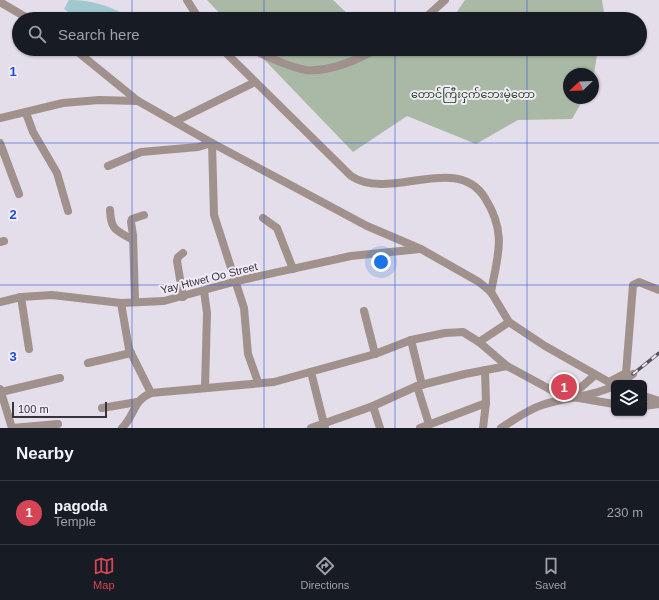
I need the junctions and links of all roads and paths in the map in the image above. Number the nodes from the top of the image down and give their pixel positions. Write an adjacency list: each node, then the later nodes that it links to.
1 (187, 0): 5 (street)
2 (444, 0): 6 (street)
3 (0, 2): 4 (street)
4 (17, 12)
5 (195, 12)
6 (431, 12)
7 (83, 56): 12 (street)
8 (229, 56): 11 (street)
9 (270, 56): 10 (street)
10 (365, 56)
11 (255, 82): 15 (street); 31 (street)
12 (138, 100): 13 (street); 15 (street)
13 (26, 113): 14 (street); 21 (street)
14 (0, 118)
15 (176, 121): 17 (street)
16 (0, 143): 19 (street)
17 (212, 143): 18 (street); 25 (street); 28 (street)
18 (108, 166)
19 (18, 194)
20 (110, 210): 24 (street)
21 (68, 211)
22 (144, 215): 24 (street)
23 (263, 218): 27 (street)
24 (133, 240): 34 (street)
25 (421, 249): 27 (street, Yay Htwet Oo Street); 31 (street)
26 (183, 253): 33 (street)
27 (293, 269): 28 (street, Yay Htwet Oo Street)
28 (237, 281): 30 (street, Yay Htwet Oo Street); 53 (street)
29 (659, 290): 51 (street)
30 (204, 291): 33 (street, Yay Htwet Oo Street); 57 (street)
31 (491, 292): 38 (street)
32 (21, 296): 35 (street, Yay Htwet Oo Street); 36 (street, Yay Htwet Oo Street); 41 (street)
33 (183, 298): 34 (street, Yay Htwet Oo Street)
34 (135, 301): 36 (street, Yay Htwet Oo Street)
35 (0, 302)
36 (121, 303): 42 (street)
37 (364, 311): 43 (street)
38 (509, 322): 40 (street); 48 (street)
39 (411, 340): 40 (street); 43 (street); 56 (street)
40 (479, 342): 45 (street)
41 (29, 349)
42 (131, 353): 44 (street); 59 (street)
43 (375, 354): 47 (street)
44 (88, 364)
45 (507, 366): 46 (street); 60 (street)
46 (485, 370): 56 (street); 64 (street)
47 (311, 372): 53 (street); 73 (street)
48 (596, 374): 54 (street); 60 (street)
49 (633, 374): 52 (street)
50 (60, 378): 58 (street)
51 (617, 380)
52 (624, 380)
53 (258, 382): 57 (street)
54 (611, 383)
55 (611, 385): 60 (street)
56 (420, 386): 67 (street); 72 (street)
57 (205, 388): 59 (street)
58 (0, 390): 70 (street)
59 (151, 393): 63 (street)
60 (569, 395): 65 (street); 80 (street)
61 (647, 397): 62 (street)
62 (659, 401)
63 (137, 402): 69 (street); 75 (street)
64 (486, 403): 72 (street); 79 (street)
65 (611, 403)
66 (659, 404): 68 (street)
67 (373, 406): 73 (street); 77 (street)
68 (647, 406)
69 (102, 408)
70 (3, 412): 74 (street)
71 (58, 424): 74 (street)
72 (429, 424): 78 (street)
73 (324, 426): 76 (street)
74 (12, 428)
75 (122, 428)
76 (311, 428)
77 (380, 428)
78 (420, 428)
79 (483, 428)
80 (501, 428)

